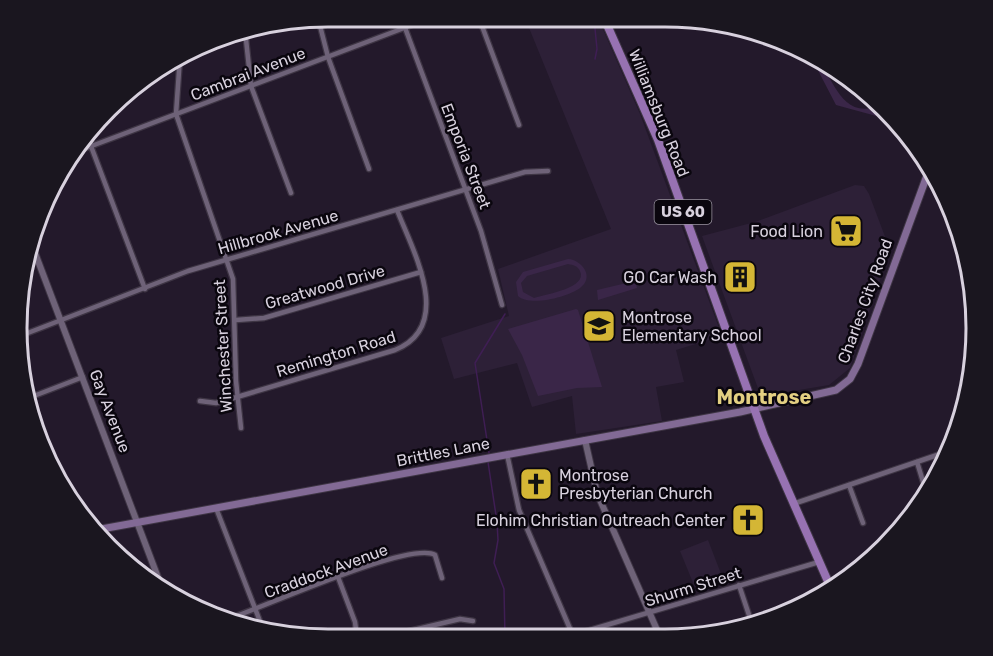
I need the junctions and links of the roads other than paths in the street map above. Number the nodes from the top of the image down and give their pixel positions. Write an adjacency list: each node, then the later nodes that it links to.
1 (320, 27): 6 (street)
2 (482, 27): 10 (street)
3 (608, 27): 32 (main road, Williamsburg Road / US 60)
4 (405, 28): 6 (street, Cambrai Avenue); 17 (street, Emporia Street)
5 (246, 38): 8 (street)
6 (328, 57): 8 (street, Cambrai Avenue); 14 (street)
7 (179, 66): 9 (street, Winchester Street)
8 (251, 86): 9 (street, Cambrai Avenue); 18 (street)
9 (176, 114): 12 (street, Cambrai Avenue); 21 (street, Winchester Street)
10 (519, 125)
11 (91, 143): 12 (street)
12 (92, 146): 13 (street, Cambrai Avenue); 23 (street)
13 (87, 148)
14 (369, 169)
15 (548, 171): 17 (street, Hillbrook Avenue)
16 (926, 178): 32 (main road, Charles City Road)
17 (465, 190): 19 (street, Hillbrook Avenue); 24 (street, Emporia Street)
18 (291, 194)
19 (397, 210): 21 (street, Hillbrook Avenue); 22 (street, Remington Road)
20 (36, 255): 25 (street, Gay Avenue)
21 (228, 259): 23 (street, Hillbrook Avenue); 26 (street, Winchester Street)
22 (421, 272): 26 (street, Greatwood Drive); 30 (street, Remington Road)
23 (145, 289): 25 (street, Hillbrook Avenue)
24 (502, 305)
25 (61, 320): 27 (street, Hillbrook Avenue); 28 (street, Gay Avenue)
26 (236, 320): 30 (street, Winchester Street)
27 (27, 333)
28 (83, 377): 29 (street); 42 (street, Gay Avenue)
29 (35, 396)
30 (237, 397): 31 (street, Remington Road); 33 (street, Winchester Street)
31 (200, 401)
32 (753, 409): 34 (main road, Brittles Lane); 40 (main road, Williamsburg Road / US 60)
33 (241, 428)
34 (585, 440): 35 (main road, Brittles Lane); 52 (street)
35 (507, 454): 41 (main road, Brittles Lane); 59 (street)
36 (938, 455): 37 (street)
37 (917, 462): 38 (street); 39 (street)
38 (923, 482)
39 (849, 485): 40 (street); 43 (street)
40 (794, 504): 45 (main road, Williamsburg Road / US 60)
41 (216, 508): 42 (main road, Brittles Lane); 51 (street)
42 (137, 522): 44 (main road, Brittles Lane); 46 (street, Gay Avenue)
43 (863, 523)
44 (104, 528)
45 (819, 562): 49 (main road, Williamsburg Road / US 60); 50 (street, Shurm Street)
46 (157, 575)
47 (338, 578): 48 (street, Craddock Avenue); 51 (street, Craddock Avenue); 57 (street)
48 (442, 578)
49 (828, 581)
50 (739, 585): 52 (street, Shurm Street); 54 (street)
51 (255, 610): 53 (street, Craddock Avenue); 55 (street)
52 (649, 612): 60 (street, Shurm Street); 61 (street)
53 (239, 615)
54 (750, 617)
55 (260, 621)
56 (473, 621): 58 (street)
57 (356, 629)
58 (418, 629)
59 (570, 629)
60 (597, 629)
61 (657, 629)

